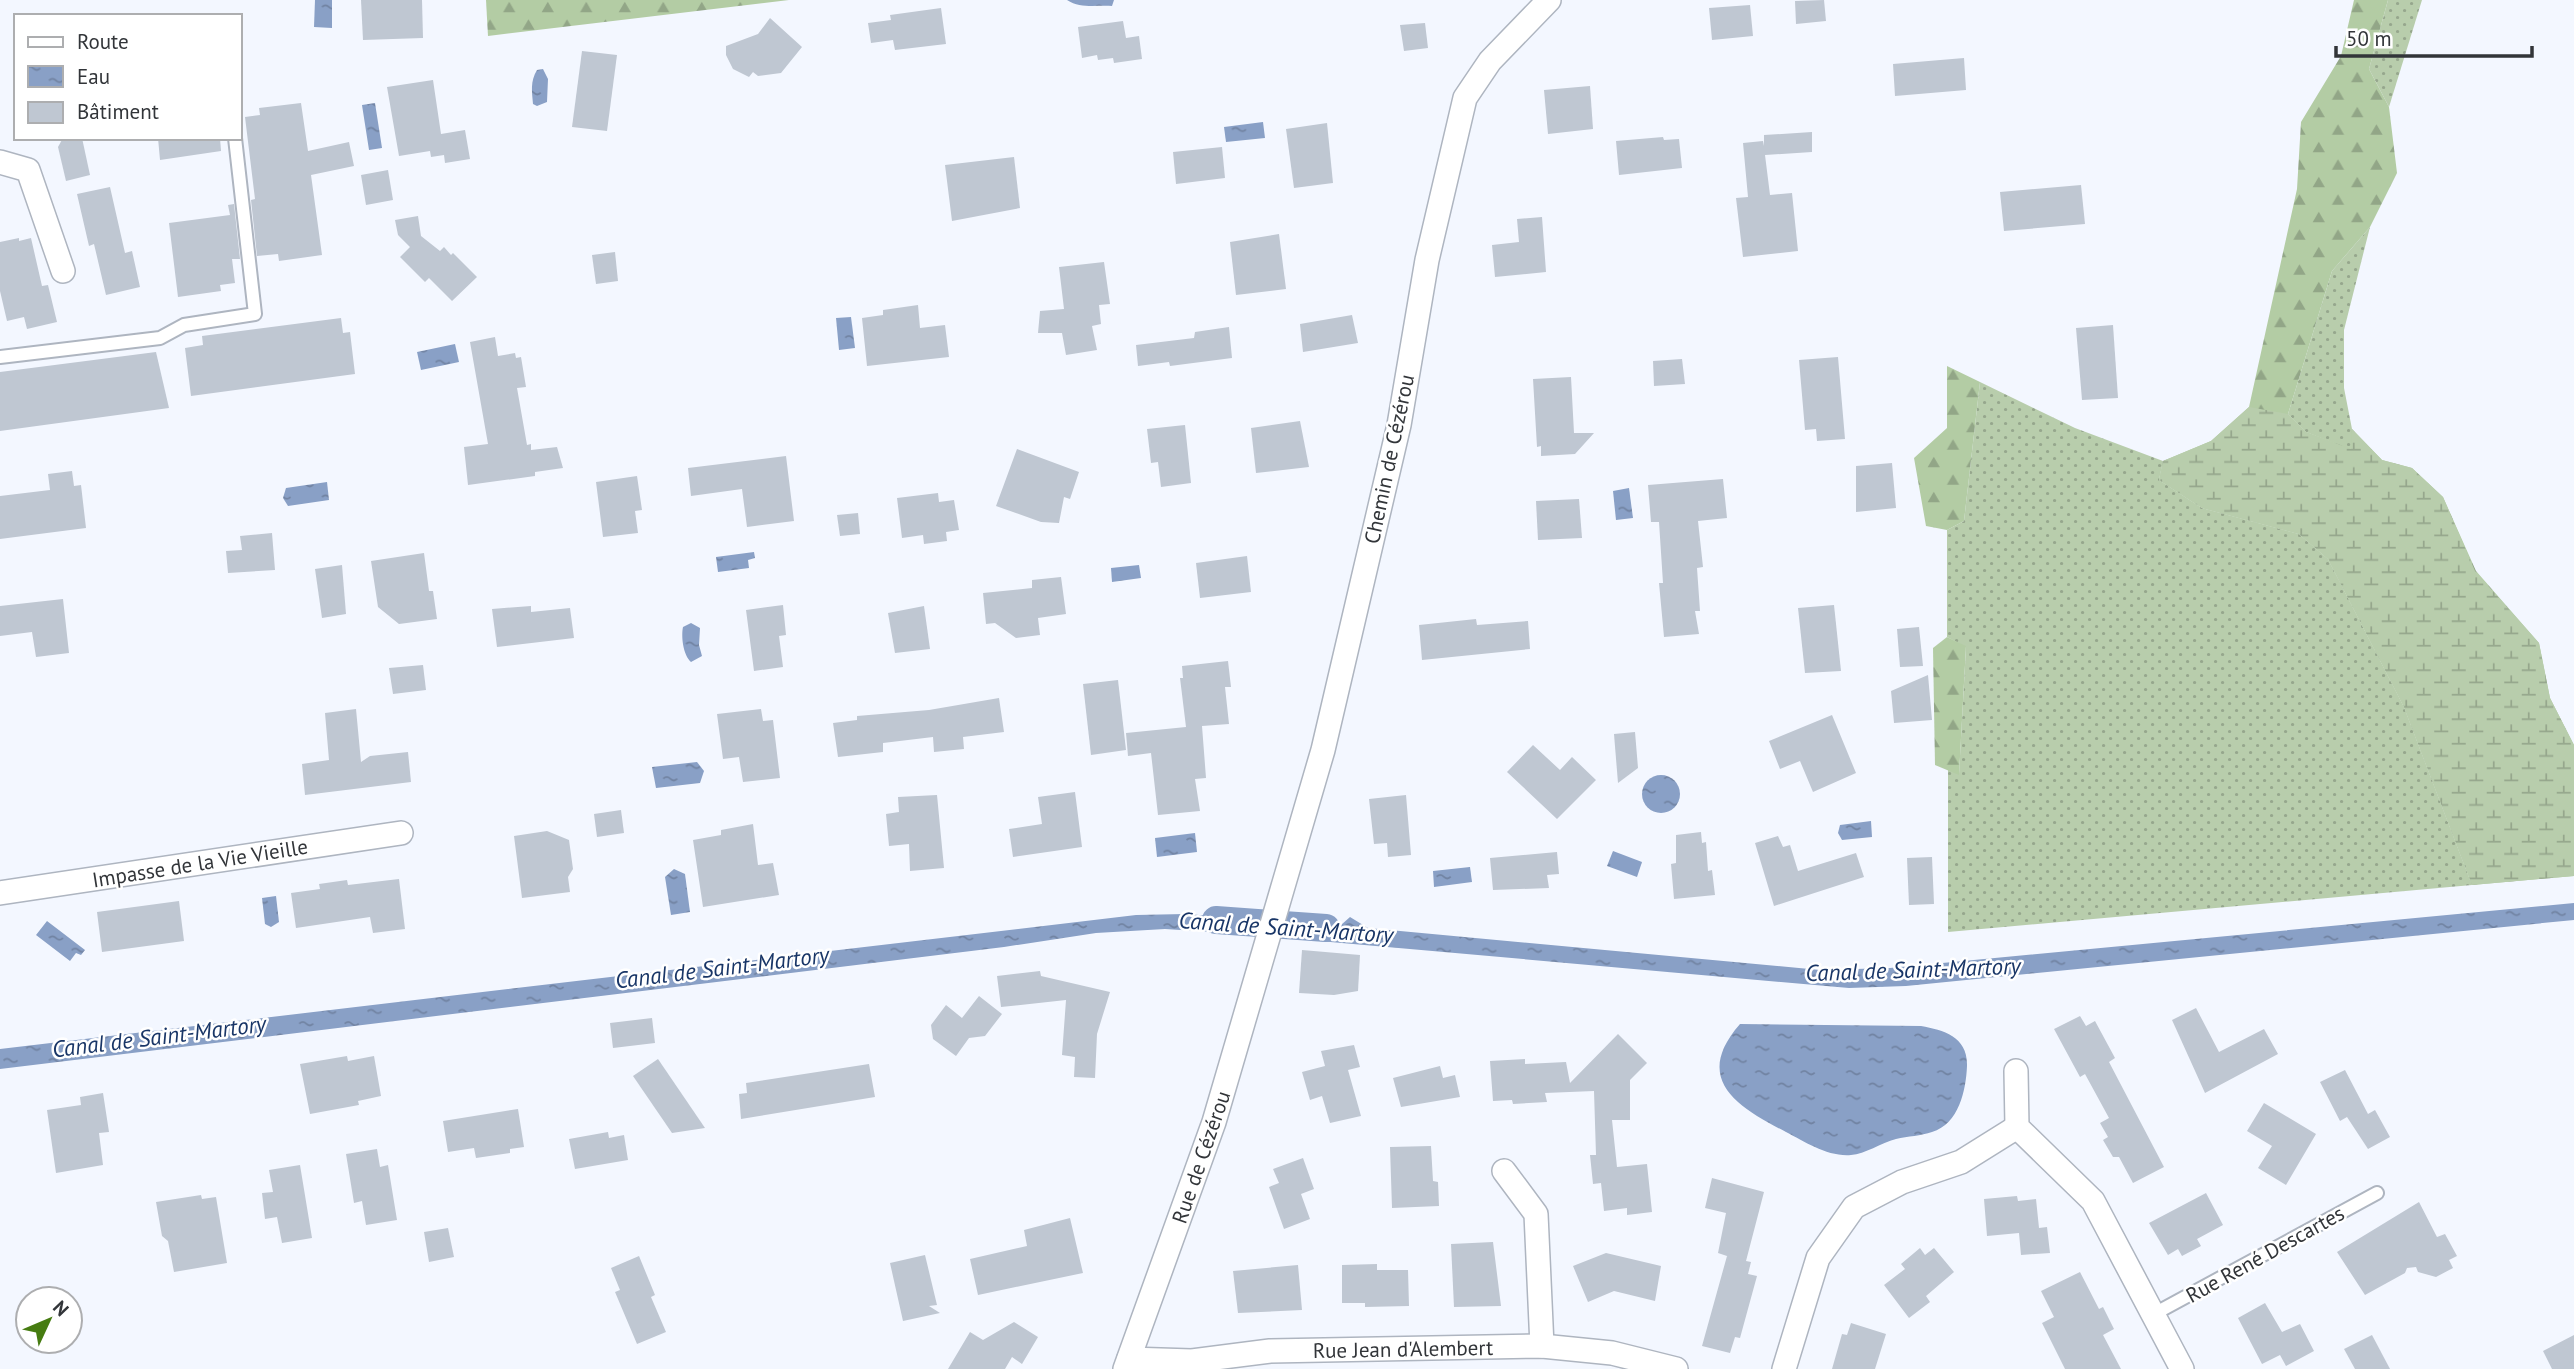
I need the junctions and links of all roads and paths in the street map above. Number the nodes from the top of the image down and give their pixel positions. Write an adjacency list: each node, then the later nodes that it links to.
1 (1549, 0): 8 (street, Chemin de Cézérou)
2 (234, 140): 5 (lane)
3 (0, 162): 4 (street)
4 (63, 271)
5 (0, 357)
6 (401, 833): 7 (street, Impasse de la Vie Vieille)
7 (0, 893)
8 (1267, 941): 16 (street, Rue de Cézérou)
9 (2016, 1071): 10 (street)
10 (2017, 1127): 13 (street); 18 (street)
11 (1504, 1171): 14 (street)
12 (2377, 1193): 13 (lane, Rue René Descartes)
13 (2154, 1314): 19 (street)
14 (1542, 1346): 15 (street, Rue Jean d'Alembert); 17 (street, Rue Jean d'Alembert)
15 (1363, 1359): 16 (street, Rue Jean d'Alembert)
16 (1127, 1364)
17 (1676, 1369)
18 (1784, 1369)
19 (2182, 1369)

